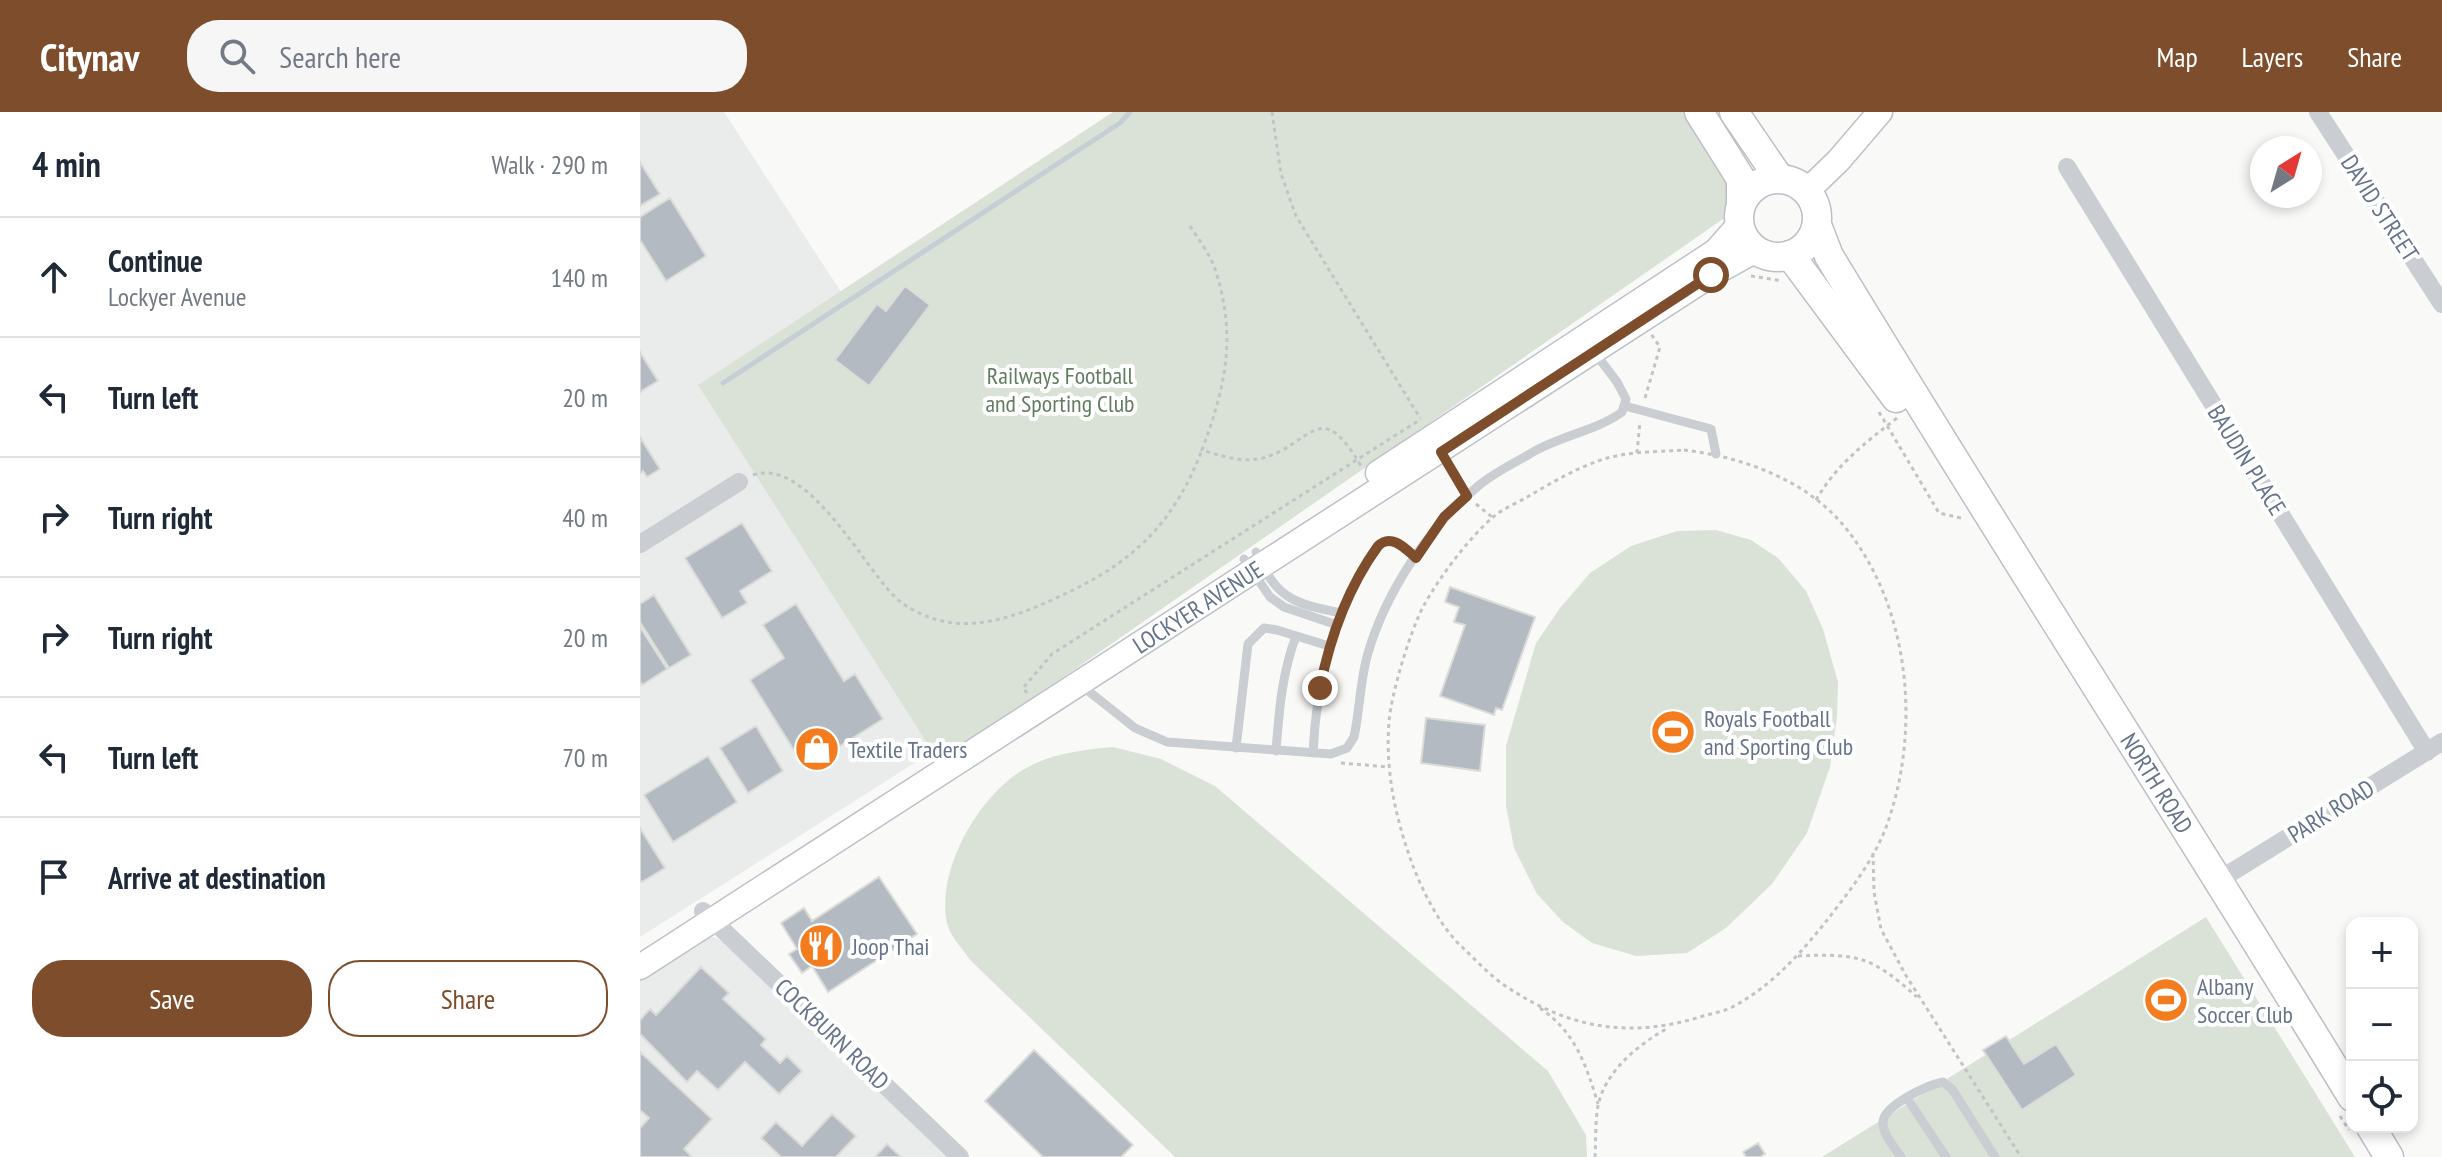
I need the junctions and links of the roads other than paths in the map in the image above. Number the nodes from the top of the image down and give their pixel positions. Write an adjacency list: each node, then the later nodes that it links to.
1 (1699, 112): 8 (main road)
2 (1734, 112): 6 (main road)
3 (1880, 112): 7 (main road)
4 (2318, 112): 12 (street, DAVID STREET)
5 (2067, 167): 27 (street, BAUDIN PLACE)
6 (1779, 178): 7 (main road); 8 (main road)
7 (1807, 191): 9 (main road)
8 (1740, 214): 10 (main road); 13 (main road, LOCKYER AVENUE)
9 (1817, 225): 11 (main road); 17 (main road, NORTH ROAD)
10 (1749, 255): 11 (main road); 13 (main road, LOCKYER AVENUE)
11 (1790, 255): 17 (main road, NORTH ROAD)
12 (2442, 304)
13 (1590, 345): 14 (lane); 15 (main road, LOCKYER AVENUE)
14 (1625, 406): 16 (lane); 20 (lane)
15 (1431, 436): 21 (main road, LOCKYER AVENUE); 21 (main road, LOCKYER AVENUE)
16 (1716, 454)
17 (1959, 471): 31 (main road, NORTH ROAD)
18 (739, 482): 19 (street)
19 (640, 544)
20 (1416, 558): 22 (lane); 30 (lane)
21 (1254, 562): 22 (lane); 23 (lane); 26 (main road, LOCKYER AVENUE); 32 (main road, LOCKYER AVENUE)
22 (1341, 613): 23 (lane)
23 (1337, 625): 25 (lane)
24 (1296, 636): 25 (lane); 28 (lane); 29 (lane)
25 (1329, 646): 30 (lane)
26 (1079, 683): 28 (lane); 32 (main road, LOCKYER AVENUE)
27 (2434, 747): 31 (street, PARK ROAD)
28 (1236, 748): 29 (lane)
29 (1276, 751): 30 (lane)
30 (1313, 753)
31 (2219, 880): 36 (main road, NORTH ROAD)
32 (708, 915): 33 (main road, LOCKYER AVENUE); 34 (main road, LOCKYER AVENUE); 38 (street, COCKBURN ROAD)
33 (640, 949)
34 (640, 967)
35 (1907, 1098): 39 (lane); 40 (lane); 41 (lane)
36 (2343, 1102)
37 (2364, 1133): 42 (main road)
38 (960, 1157)
39 (1901, 1157)
40 (1946, 1157)
41 (1995, 1157)
42 (2389, 1157)

